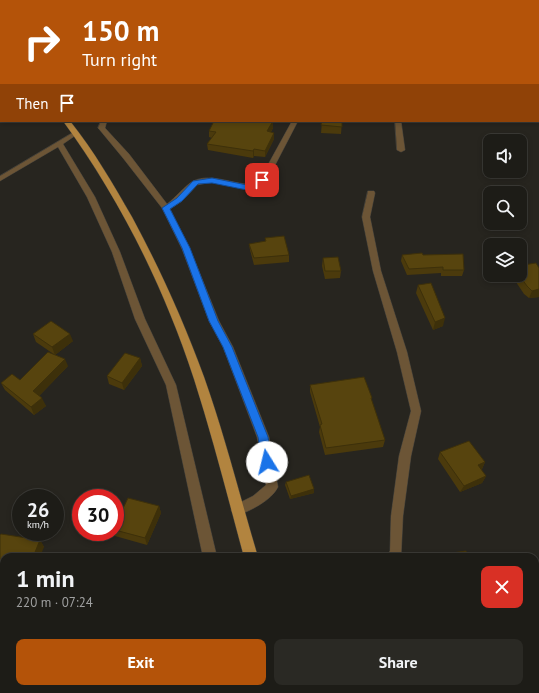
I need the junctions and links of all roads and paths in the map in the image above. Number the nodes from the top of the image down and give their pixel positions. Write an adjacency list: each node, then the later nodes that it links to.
1 (67, 122): 5 (main road)
2 (104, 122): 10 (street)
3 (294, 122): 10 (street)
4 (398, 122): 7 (street)
5 (76, 133): 6 (street); 11 (main road)
6 (60, 144): 8 (street); 12 (street)
7 (401, 150)
8 (0, 179)
9 (371, 193): 14 (street)
10 (166, 208): 11 (street)
11 (237, 510): 13 (main road)
12 (209, 553)
13 (250, 553)
14 (396, 553)

